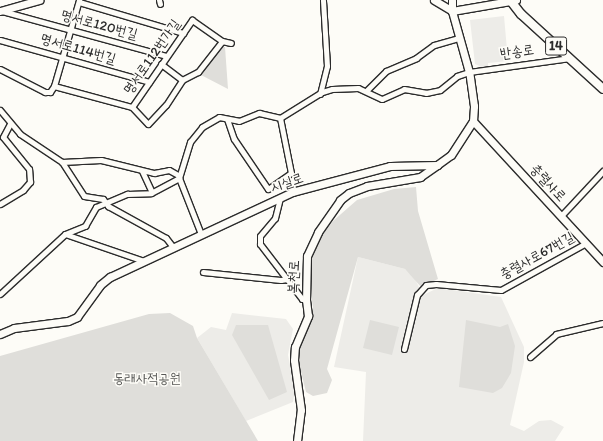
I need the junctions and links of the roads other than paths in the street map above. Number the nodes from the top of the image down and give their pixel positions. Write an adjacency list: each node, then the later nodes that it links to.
1 (39, 0): 7 (main road)
2 (323, 0): 26 (street)
3 (434, 0): 8 (main road)
4 (452, 0): 8 (main road)
5 (79, 1): 9 (street); 10 (street)
6 (513, 1): 8 (main road); 17 (main road, 반송로 / 14)
7 (1, 11): 9 (street, 명서로120번길)
8 (452, 11): 11 (main road)
9 (71, 30): 15 (street, 명서로120번길); 16 (street)
10 (183, 33): 13 (street, 명서로112번가길); 15 (street, 명서로112번가길)
11 (459, 38): 20 (main road); 25 (street)
12 (0, 40): 16 (street, 명서로114번길)
13 (222, 41): 14 (street); 21 (street)
14 (230, 43)
15 (166, 56): 18 (street, 명서로112번가길)
16 (63, 58): 22 (street, 명서로114번길); 23 (street)
17 (570, 58): 20 (street, 반송로); 24 (main road, 반송로 / 14)
18 (161, 64): 21 (street); 22 (street, 명서로112번가길)
19 (0, 69): 23 (street)
20 (469, 72): 25 (street, 반송로); 31 (main road)
21 (182, 80): 27 (street)
22 (149, 82): 27 (street, 명서로112번가길)
23 (54, 86): 27 (street)
24 (603, 89)
25 (367, 90): 26 (street)
26 (320, 94): 29 (street)
27 (132, 107)
28 (0, 110): 32 (street)
29 (280, 118): 30 (street); 30 (street)
30 (228, 119): 37 (street)
31 (473, 121): 34 (main road); 42 (main road, 충렬사로)
32 (10, 124): 33 (street); 41 (street)
33 (62, 162): 35 (street); 40 (street)
34 (437, 165): 39 (main road, 시실로); 52 (main road, 복천로)
35 (142, 171): 37 (street); 38 (street)
36 (603, 171): 42 (street)
37 (179, 178): 38 (street); 44 (street)
38 (152, 192): 40 (street)
39 (280, 198): 44 (main road, 시실로); 50 (street)
40 (108, 202): 43 (street); 46 (street)
41 (0, 204)
42 (561, 216): 45 (main road, 충렬사로)
43 (65, 234): 47 (street); 51 (street)
44 (201, 234): 46 (main road, 시실로)
45 (586, 243): 48 (main road, 충렬사로); 55 (street, 충렬사로67번길)
46 (173, 247): 47 (main road, 시실로)
47 (144, 261): 54 (main road, 시실로)
48 (603, 262)
49 (203, 272): 50 (street)
50 (287, 279): 52 (street)
51 (0, 294)
52 (306, 299): 57 (main road, 복천로)
53 (603, 323): 56 (street)
54 (0, 334)
55 (404, 349)
56 (530, 357)
57 (299, 440)

